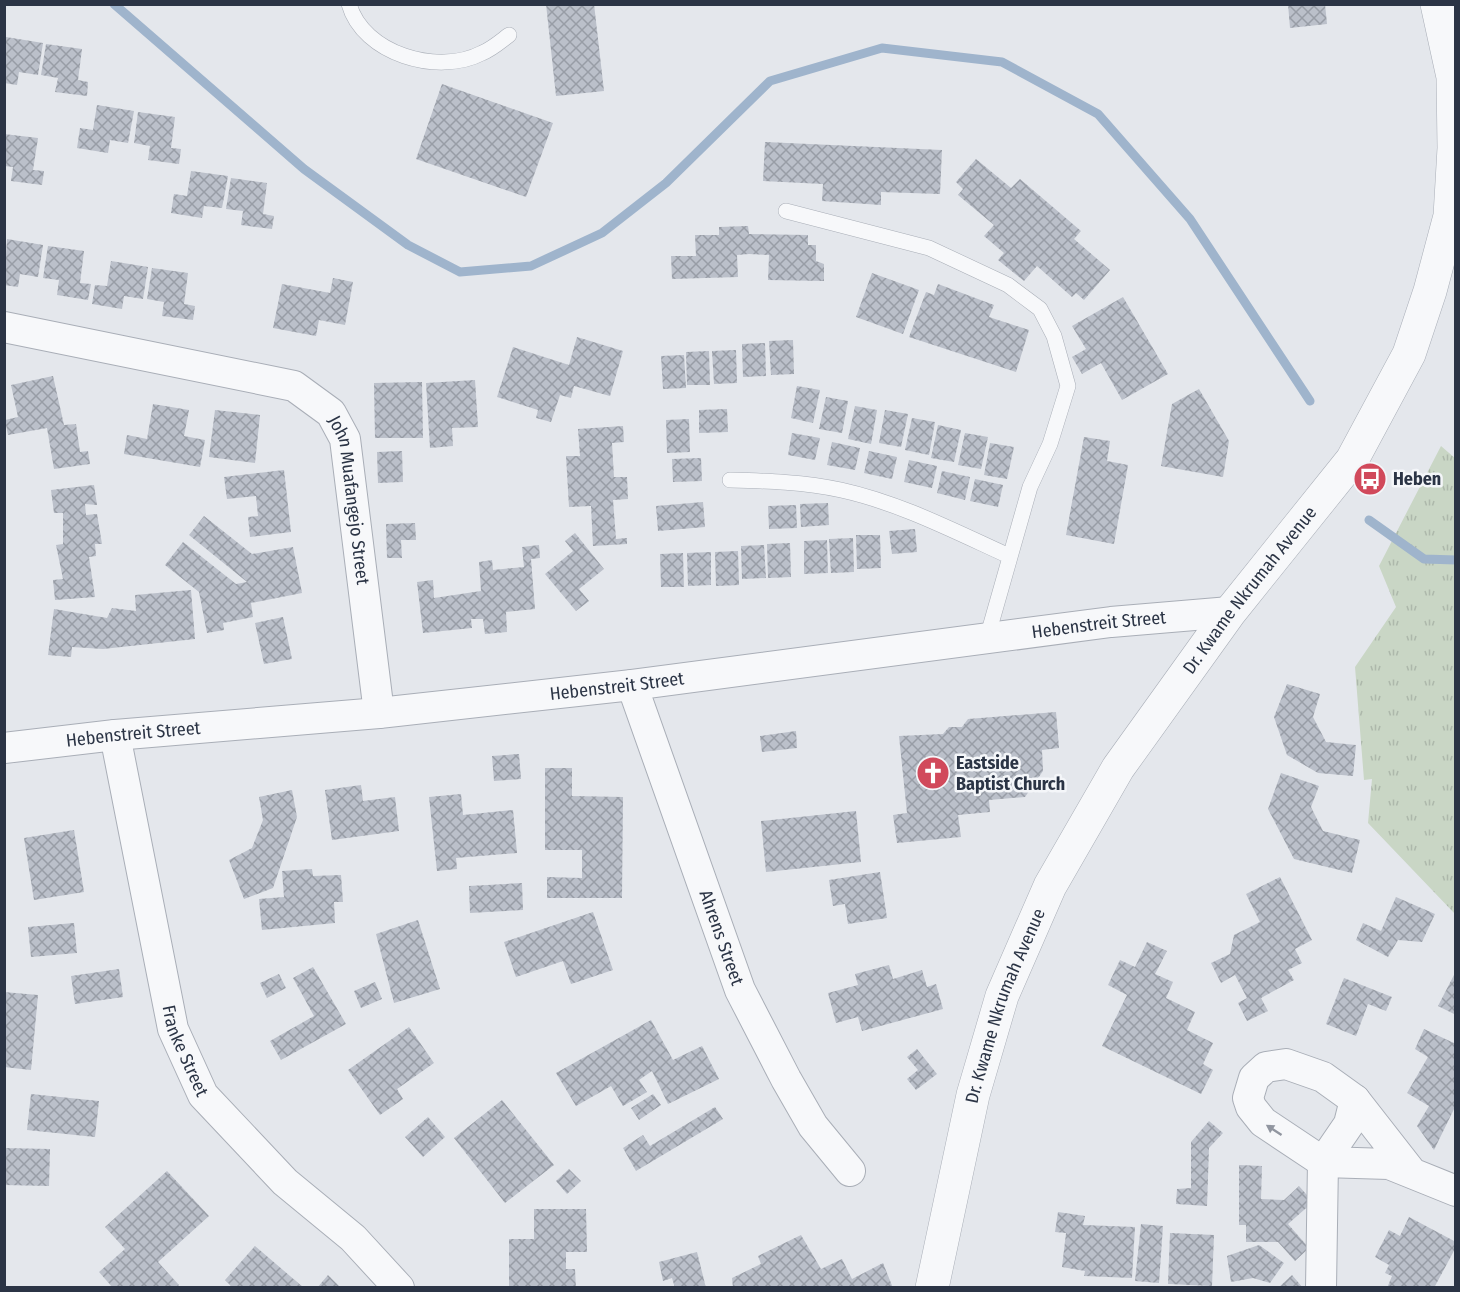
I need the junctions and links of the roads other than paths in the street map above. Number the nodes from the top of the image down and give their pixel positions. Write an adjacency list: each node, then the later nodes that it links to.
1 (349, 4): 3 (lane)
2 (1437, 4): 8 (street, Dr. Kwame Nkrumah Avenue)
3 (509, 34)
4 (786, 211): 7 (lane)
5 (4, 327): 11 (street, John Muafangejo Street)
6 (730, 480): 7 (lane)
7 (1009, 556): 9 (lane)
8 (1230, 612): 9 (street, Hebenstreit Street); 15 (street, Dr. Kwame Nkrumah Avenue)
9 (987, 638): 10 (street, Hebenstreit Street)
10 (632, 685): 11 (street, Hebenstreit Street); 17 (street, Ahrens Street)
11 (379, 713): 12 (street, Hebenstreit Street)
12 (116, 735): 13 (street, Hebenstreit Street); 20 (street, Franke Street)
13 (4, 748)
14 (1355, 1100): 16 (street); 16 (street, one-way to 14); 18 (street)
15 (960, 1154): 21 (street, Dr. Kwame Nkrumah Avenue); 22 (street, Dr. Kwame Nkrumah Avenue)
16 (1323, 1162): 18 (street); 23 (street)
17 (850, 1171)
18 (1412, 1173): 19 (street)
19 (1455, 1191)
20 (399, 1287)
21 (932, 1287)
22 (957, 1287)
23 (1321, 1287)

